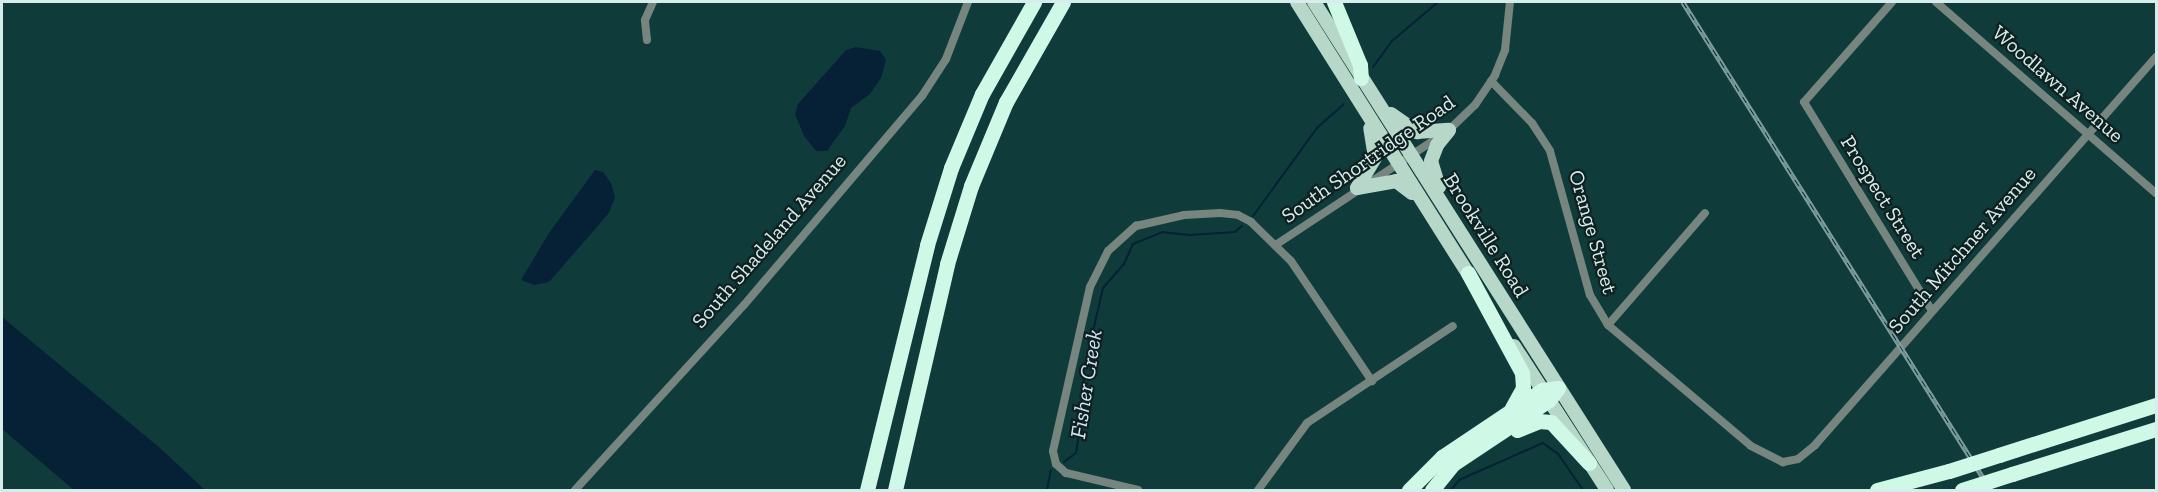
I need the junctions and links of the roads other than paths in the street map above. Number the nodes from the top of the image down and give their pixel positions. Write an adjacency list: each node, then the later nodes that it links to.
1 (653, 2): 11 (street)
2 (968, 2): 40 (street, South Shadeland Avenue)
3 (1034, 2): 41 (highway)
4 (1063, 2): 42 (highway)
5 (1297, 2): 16 (main road, Brookville Road)
6 (1314, 2): 13 (main road, Brookville Road)
7 (1334, 2): 13 (highway)
8 (1510, 2): 14 (street, South Shortridge Road)
9 (1892, 2): 27 (street, Prospect Street)
10 (1936, 2): 18 (street, Woodlawn Avenue)
11 (647, 40)
12 (2157, 57): 18 (street, South Mitchner Avenue)
13 (1362, 78): 15 (main road, Brookville Road)
14 (1491, 81): 17 (street, South Shortridge Road); 28 (street, Orange Street)
15 (1380, 106): 17 (main road); 19 (main road, Brookville Road)
16 (1365, 111): 19 (main road, Brookville Road); 20 (main road)
17 (1449, 130): 19 (street, South Shortridge Road); 24 (main road)
18 (2088, 134): 21 (street, Woodlawn Avenue); 27 (street, South Mitchner Avenue)
19 (1404, 157): 20 (street, South Shortridge Road); 22 (main road, Brookville Road); 24 (main road, Brookville Road)
20 (1357, 188): 22 (main road); 25 (street, South Shortridge Road)
21 (2157, 193)
22 (1427, 208): 26 (main road, Brookville Road)
23 (1705, 213): 28 (street)
24 (1449, 216): 31 (main road, Brookville Road)
25 (1277, 244): 30 (street); 43 (street)
26 (1467, 273): 32 (main road, Brookville Road); 34 (highway)
27 (1932, 311): 36 (street, South Mitchner Avenue)
28 (1608, 325): 36 (street, Orange Street)
29 (1453, 327): 30 (street)
30 (1372, 381): 44 (street)
31 (1558, 388): 32 (highway); 48 (main road, Brookville Road)
32 (1546, 395): 34 (highway); 37 (main road, Brookville Road); 38 (highway)
33 (2157, 405): 39 (highway, bridge)
34 (1507, 413): 45 (highway)
35 (2157, 429): 49 (highway, bridge)
36 (1790, 462)
37 (1589, 463): 38 (highway); 47 (main road, Brookville Road)
38 (1453, 464): 46 (highway)
39 (1883, 489)
40 (574, 490)
41 (867, 490)
42 (895, 490)
43 (1138, 490)
44 (1258, 490)
45 (1409, 490)
46 (1432, 490)
47 (1607, 490)
48 (1624, 490)
49 (1962, 490)

